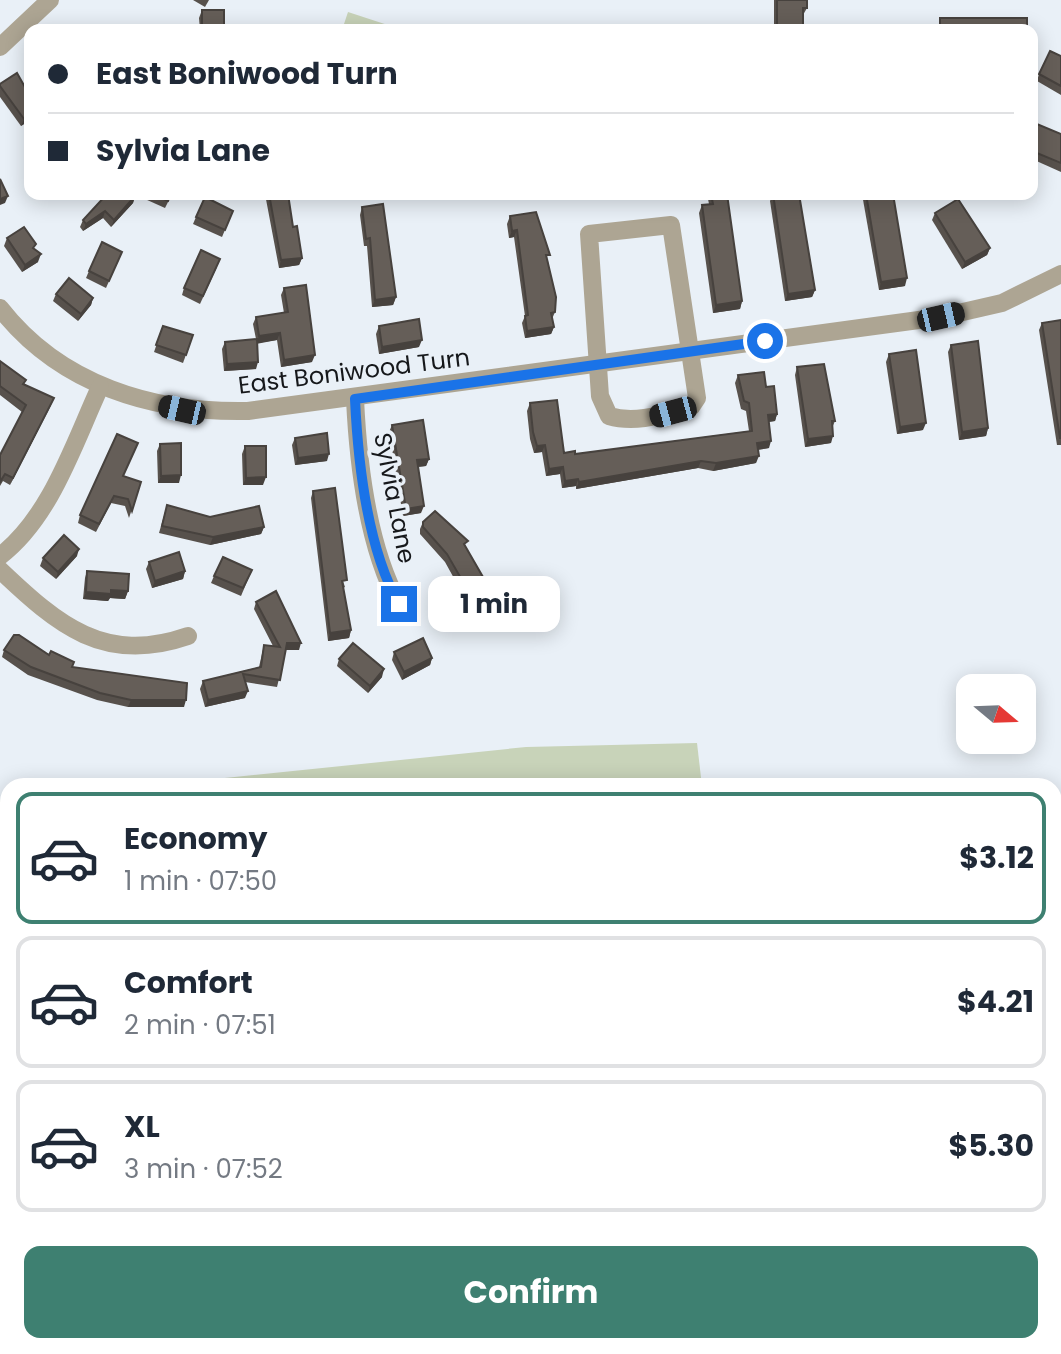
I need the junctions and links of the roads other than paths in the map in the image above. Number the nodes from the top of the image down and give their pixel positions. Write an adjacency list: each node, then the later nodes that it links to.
1 (50, 0): 3 (street)
2 (24, 24): 4 (street)
3 (24, 24)
4 (0, 47)
5 (1061, 274): 7 (street, East Boniwood Turn)
6 (0, 308): 9 (street, East Boniwood Turn)
7 (688, 351): 8 (street, East Boniwood Turn); 8 (street); 8 (street)
8 (600, 362): 10 (street, East Boniwood Turn)
9 (100, 387): 10 (street, East Boniwood Turn); 11 (street)
10 (355, 399): 13 (street, Sylvia Lane)
11 (0, 556)
12 (0, 570): 14 (street)
13 (399, 604)
14 (188, 636)

